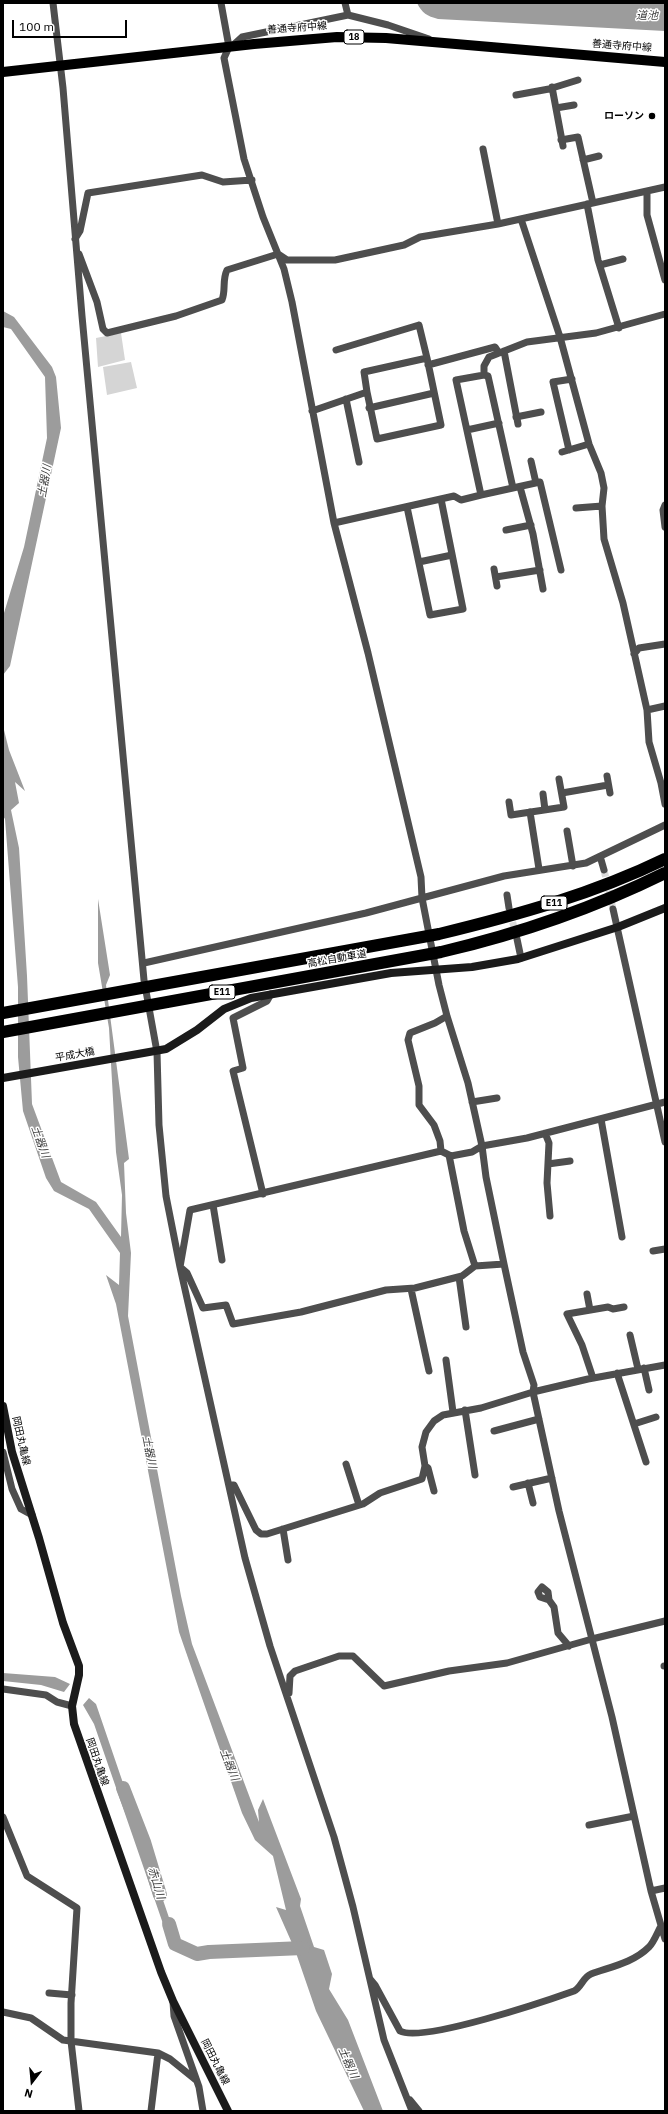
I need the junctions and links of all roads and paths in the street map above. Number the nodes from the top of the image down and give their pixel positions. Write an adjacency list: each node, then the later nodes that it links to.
1 (53, 3): 8 (street)
2 (221, 3): 6 (street)
3 (345, 3): 4 (street)
4 (348, 15): 5 (street); 6 (street)
5 (434, 43): 6 (main road, 善通寺府中線 / 18); 7 (main road, 善通寺府中線 / 18)
6 (230, 47): 8 (main road, 善通寺府中線 / 18); 18 (street)
7 (665, 62)
8 (60, 67): 9 (main road, 善通寺府中線 / 18); 24 (street)
9 (3, 72)
10 (578, 80): 11 (street)
11 (552, 87): 12 (street); 14 (street)
12 (516, 95)
13 (574, 105): 14 (street)
14 (556, 108): 17 (street)
15 (482, 149): 23 (street)
16 (599, 156): 17 (street)
17 (583, 160): 21 (street)
18 (252, 180): 24 (street); 25 (street)
19 (665, 187): 20 (street)
20 (646, 191): 21 (street); 28 (street)
21 (590, 203): 22 (street); 27 (street)
22 (521, 219): 23 (street); 31 (street)
23 (498, 224): 25 (street)
24 (76, 243): 25 (street); 96 (street)
25 (278, 254): 41 (street)
26 (623, 259): 27 (street)
27 (600, 265): 30 (street)
28 (665, 280)
29 (665, 314): 30 (street)
30 (619, 328): 31 (street)
31 (560, 337): 33 (street); 36 (street)
32 (336, 350): 34 (street)
33 (502, 352): 34 (street); 35 (street); 42 (street)
34 (428, 362): 37 (street); 38 (street)
35 (484, 375): 43 (street); 44 (street)
36 (572, 379): 45 (street); 45 (street)
37 (367, 392): 39 (street); 40 (street)
38 (434, 393): 40 (street); 40 (street)
39 (346, 399): 41 (street); 47 (street)
40 (369, 408)
41 (312, 411): 56 (street)
42 (541, 412)
43 (499, 423): 44 (street); 49 (street)
44 (467, 430): 50 (street)
45 (589, 444): 53 (street)
46 (531, 461): 48 (street)
47 (359, 462)
48 (536, 483): 49 (street); 63 (street)
49 (517, 488): 50 (street); 57 (street)
50 (481, 495): 51 (street)
51 (441, 499): 54 (street); 60 (street)
52 (665, 505): 58 (street)
53 (602, 506): 55 (street); 67 (street)
54 (407, 507): 56 (street); 61 (street)
55 (576, 508)
56 (334, 523): 89 (street)
57 (531, 525): 59 (street); 62 (street)
58 (665, 527)
59 (506, 530)
60 (452, 555): 61 (street); 61 (street)
61 (419, 562)
62 (540, 570): 64 (street); 65 (street)
63 (561, 570)
64 (498, 586)
65 (543, 589)
66 (665, 644): 67 (street)
67 (634, 654): 69 (street)
68 (665, 706): 69 (street)
69 (647, 710): 77 (street)
70 (607, 776): 72 (street)
71 (559, 778): 75 (street)
72 (608, 785): 73 (street); 75 (street)
73 (610, 793)
74 (542, 794): 78 (street)
75 (562, 794): 78 (street)
76 (509, 802): 79 (street)
77 (665, 804)
78 (545, 810): 79 (street)
79 (530, 812): 85 (street)
80 (665, 825): 82 (street)
81 (567, 831): 84 (street)
82 (600, 856): 84 (street); 86 (street)
83 (665, 859): 99 (highway, 高松自動車道 / E11)
84 (572, 866): 85 (street)
85 (539, 869): 89 (street)
86 (604, 870)
87 (665, 872): 101 (highway, 高松自動車道 / E11)
88 (507, 895): 90 (street)
89 (422, 898): 96 (street); 97 (street)
90 (509, 908)
91 (665, 908): 93 (main road, 平成大橋)
92 (613, 909): 93 (street)
93 (618, 927): 95 (main road, 平成大橋); 107 (street)
94 (517, 939): 95 (street)
95 (521, 958): 97 (main road, 平成大橋)
96 (144, 963): 102 (street)
97 (437, 969): 98 (main road, 平成大橋); 100 (street)
98 (270, 994): 102 (main road, 平成大橋); 116 (street)
99 (3, 1013)
100 (447, 1016): 105 (street); 112 (street)
101 (3, 1032)
102 (154, 1052): 103 (main road, 平成大橋); 125 (street)
103 (3, 1078)
104 (497, 1098): 105 (street)
105 (472, 1102): 111 (street)
106 (665, 1102): 107 (street)
107 (656, 1104): 108 (street); 110 (street)
108 (601, 1119): 109 (street); 119 (street)
109 (545, 1133): 111 (street); 115 (street)
110 (665, 1142)
111 (482, 1146): 113 (street); 123 (street)
112 (441, 1151): 113 (street); 116 (street)
113 (449, 1155): 124 (street)
114 (570, 1161): 115 (street)
115 (548, 1164): 118 (street)
116 (263, 1194): 117 (street)
117 (213, 1205): 122 (street); 125 (street)
118 (550, 1216)
119 (622, 1236)
120 (665, 1249): 121 (street)
121 (653, 1251)
122 (222, 1260)
123 (504, 1264): 124 (street); 140 (street)
124 (475, 1266): 126 (street)
125 (180, 1267): 127 (street); 155 (street)
126 (459, 1277): 127 (street); 131 (street)
127 (411, 1289): 136 (street)
128 (587, 1294): 130 (street)
129 (624, 1307): 130 (street)
130 (590, 1310): 138 (street)
131 (466, 1327)
132 (630, 1335): 135 (street)
133 (446, 1360): 143 (street)
134 (665, 1365): 135 (street)
135 (641, 1368): 137 (street); 139 (street)
136 (429, 1371)
137 (617, 1373): 138 (street); 146 (street)
138 (593, 1378): 140 (street)
139 (649, 1390)
140 (534, 1392): 142 (street); 145 (street)
141 (3, 1406): 160 (main road, 岡田丸亀線)
142 (465, 1410): 143 (street); 152 (street)
143 (453, 1412): 151 (street)
144 (656, 1417): 146 (street)
145 (539, 1419): 147 (street); 153 (street)
146 (634, 1424): 149 (street)
147 (494, 1430)
148 (3, 1452): 160 (street)
149 (646, 1462)
150 (346, 1464): 159 (street)
151 (425, 1466): 157 (street); 159 (street)
152 (475, 1475)
153 (552, 1478): 154 (street); 165 (street)
154 (528, 1483): 156 (street); 158 (street)
155 (230, 1485): 161 (street); 168 (street)
156 (512, 1487)
157 (434, 1491)
158 (533, 1503)
159 (359, 1505): 161 (street)
160 (32, 1515): 169 (main road, 岡田丸亀線)
161 (283, 1529): 162 (street)
162 (288, 1560)
163 (549, 1600): 166 (street)
164 (665, 1622): 165 (street)
165 (592, 1639): 166 (street); 170 (street)
166 (569, 1646): 168 (street)
167 (3, 1689): 169 (street)
168 (288, 1697): 177 (street)
169 (72, 1706): 180 (main road, 岡田丸亀線)
170 (634, 1816): 172 (street); 174 (street)
171 (3, 1817): 179 (street)
172 (589, 1825)
173 (665, 1888): 174 (street)
174 (651, 1891): 175 (street)
175 (661, 1926): 176 (street); 177 (street)
176 (665, 1940)
177 (368, 1978): 185 (street)
178 (49, 1993): 179 (street)
179 (72, 1995): 182 (street)
180 (173, 2001): 184 (street); 189 (main road, 岡田丸亀線)
181 (3, 2012): 182 (street)
182 (71, 2041): 183 (street); 186 (street)
183 (158, 2053): 184 (street); 187 (street)
184 (196, 2080): 188 (street)
185 (407, 2099): 190 (street); 191 (street)
186 (79, 2111)
187 (151, 2111)
188 (203, 2111)
189 (228, 2111)
190 (412, 2111)
191 (419, 2111)

